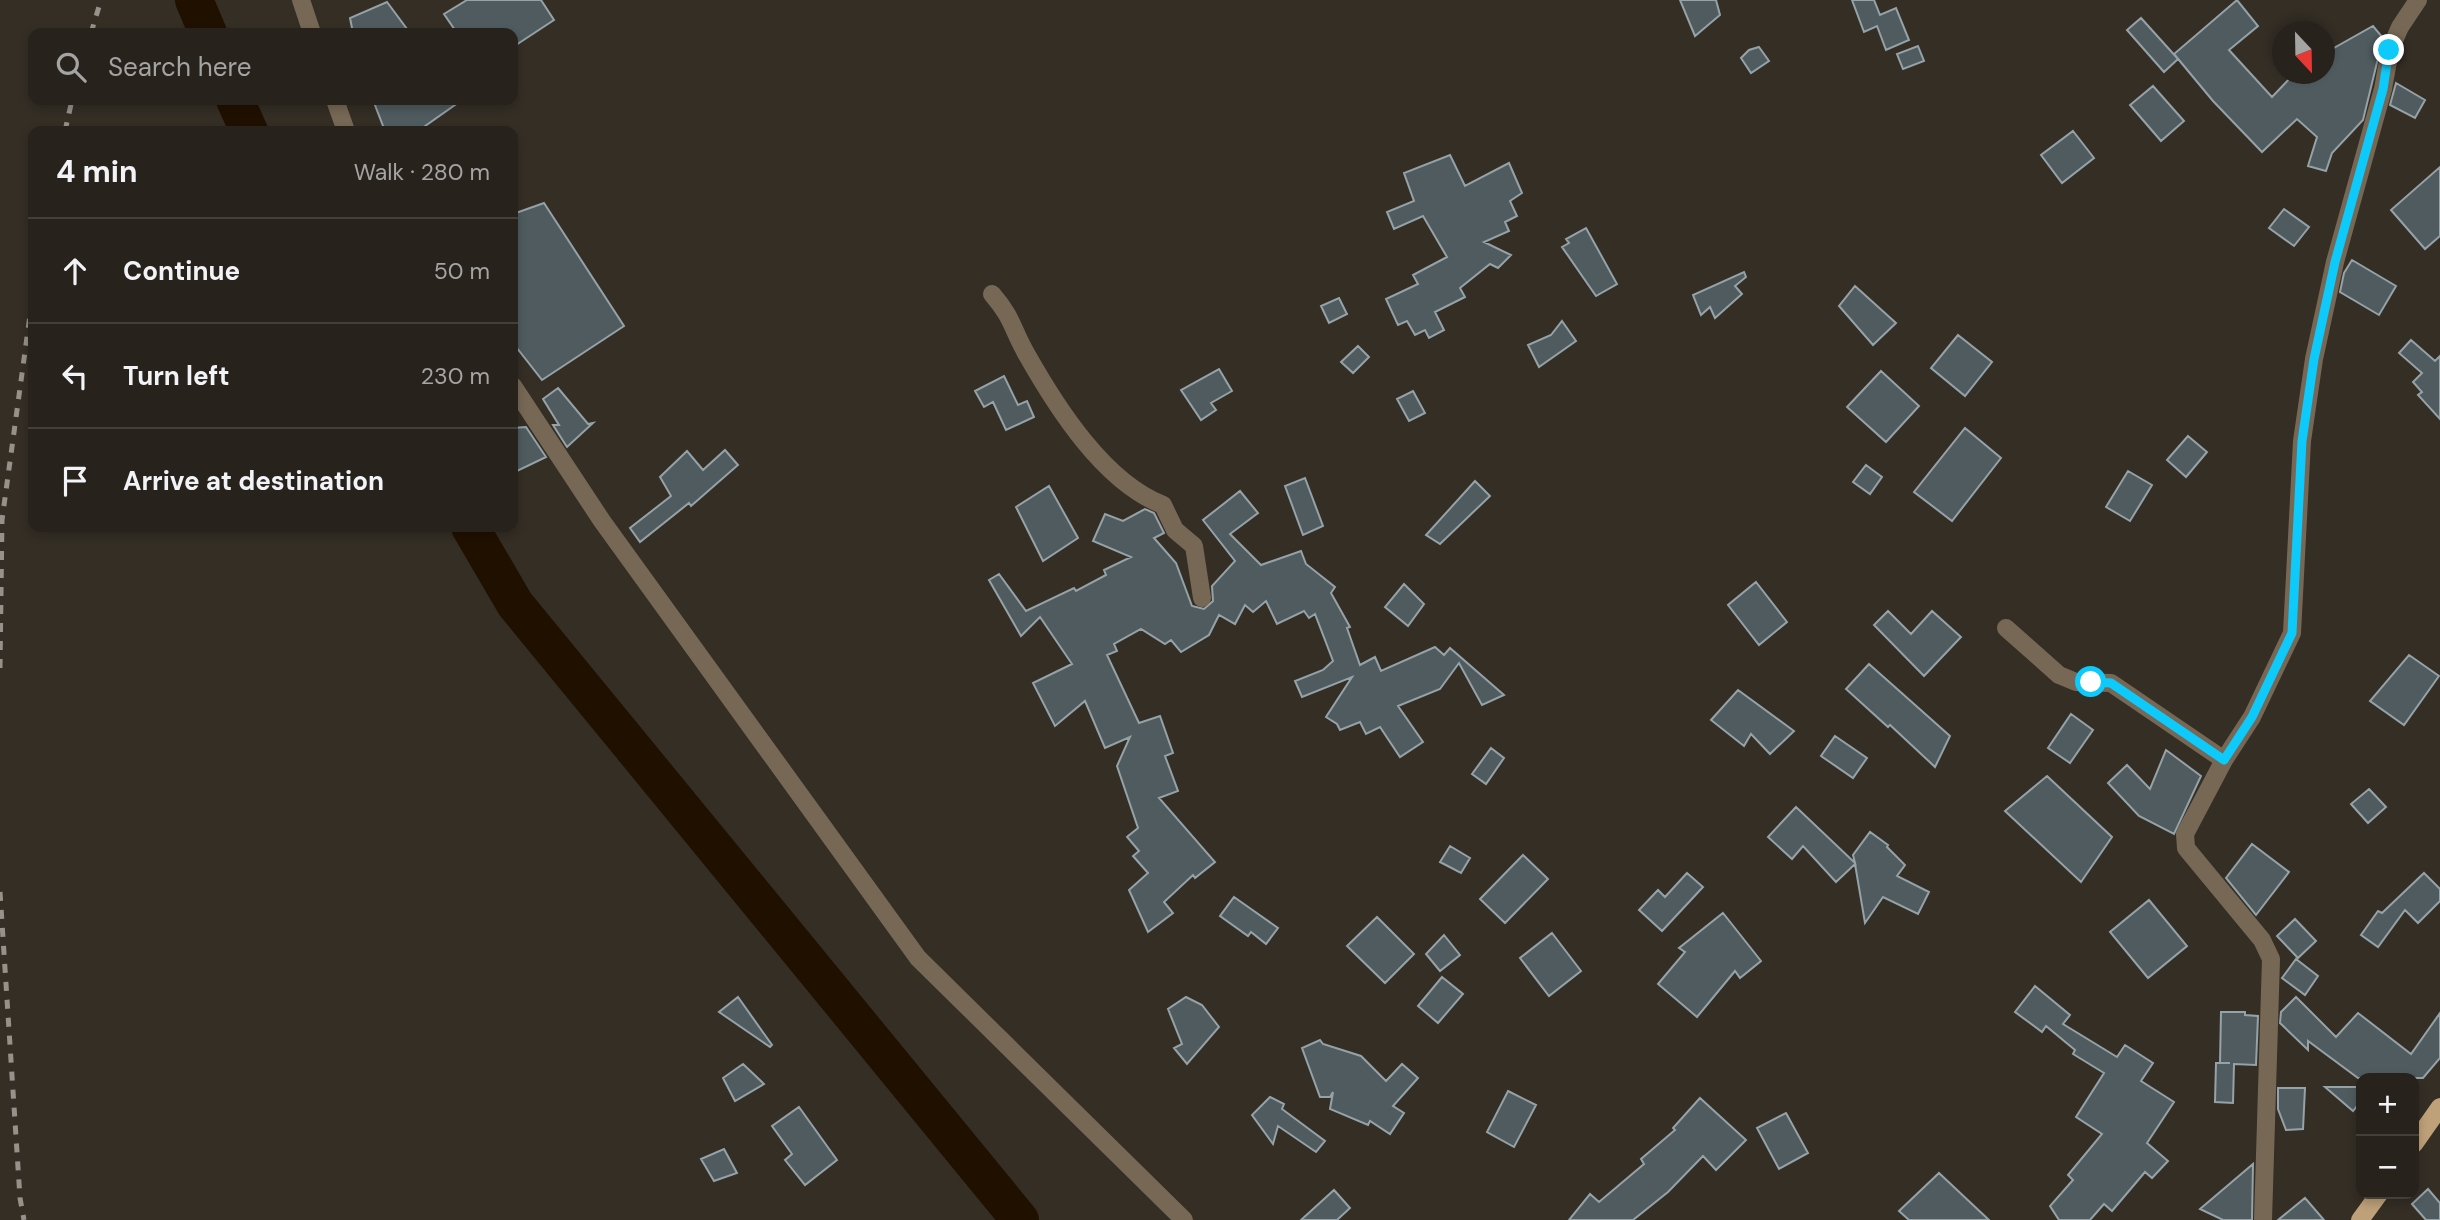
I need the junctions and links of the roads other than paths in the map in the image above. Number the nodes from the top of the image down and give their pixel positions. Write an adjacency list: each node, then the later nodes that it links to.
1 (301, 0): 3 (street)
2 (2417, 0): 10 (street)
3 (310, 28)
4 (337, 105): 5 (street)
5 (344, 126)
6 (992, 294): 8 (street)
7 (518, 394): 14 (street)
8 (1202, 598)
9 (2007, 628): 10 (street)
10 (2224, 760): 15 (street)
11 (2440, 1107): 12 (main road)
12 (2419, 1137)
13 (2375, 1199): 16 (main road)
14 (1184, 1220)
15 (2263, 1220)
16 (2360, 1220)

